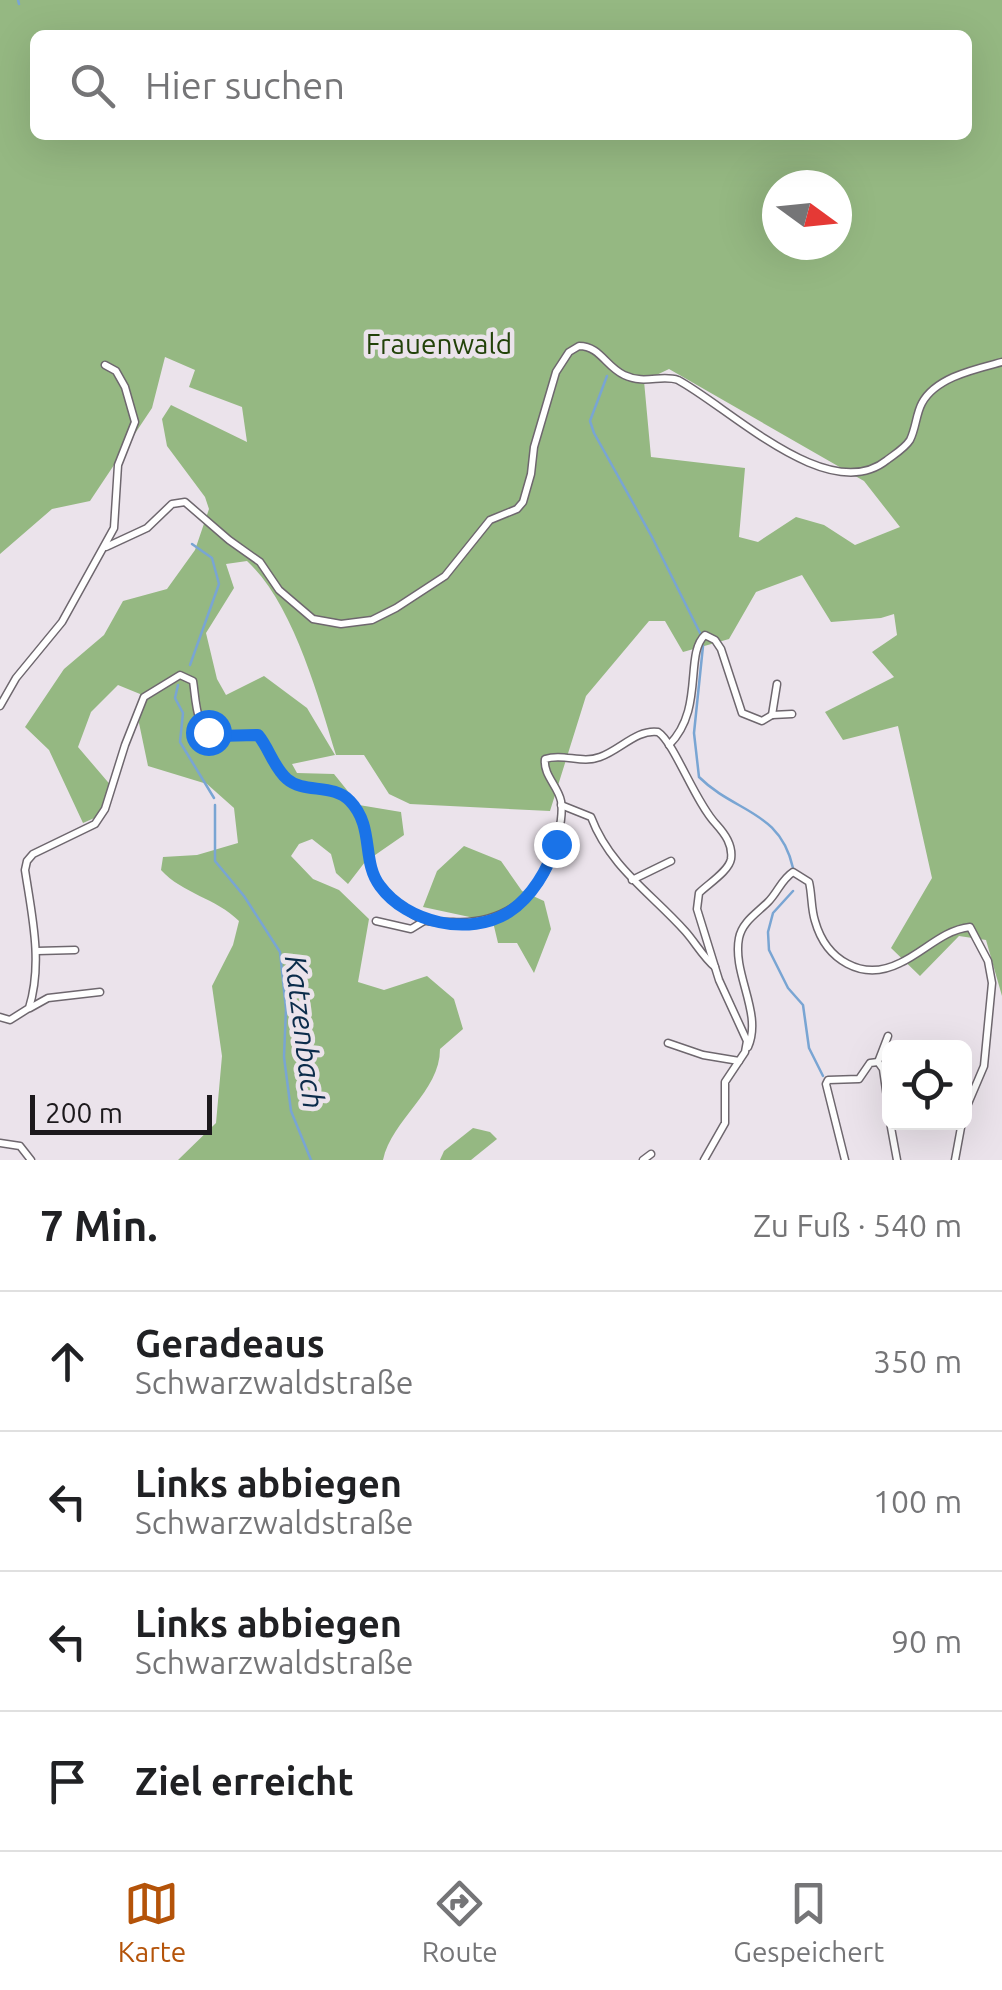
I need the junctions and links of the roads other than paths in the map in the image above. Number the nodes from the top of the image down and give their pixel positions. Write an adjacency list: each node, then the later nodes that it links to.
1 (1002, 362): 3 (street)
2 (106, 365): 3 (street)
3 (106, 547): 5 (street)
4 (778, 684): 7 (street)
5 (0, 706)
6 (792, 714): 7 (street)
7 (772, 715): 8 (street)
8 (670, 746): 9 (street); 16 (street)
9 (561, 805): 11 (street); 13 (street)
10 (671, 862): 11 (street)
11 (632, 880): 16 (street)
12 (376, 920): 13 (street)
13 (424, 921): 15 (street)
14 (75, 950): 15 (street)
15 (37, 951): 18 (street)
16 (717, 968): 22 (street)
17 (100, 992): 18 (street)
18 (29, 1008): 19 (street)
19 (0, 1017)
20 (888, 1036): 24 (street)
21 (668, 1043): 23 (street)
22 (745, 1052): 23 (street); 26 (street)
23 (739, 1061): 33 (street)
24 (878, 1062): 25 (street); 34 (street)
25 (882, 1068)
26 (972, 1094)
27 (892, 1130): 35 (street)
28 (961, 1130): 36 (street)
29 (0, 1144): 31 (street)
30 (650, 1154): 32 (street)
31 (31, 1160)
32 (642, 1160)
33 (704, 1160)
34 (844, 1160)
35 (897, 1160)
36 (956, 1160)

